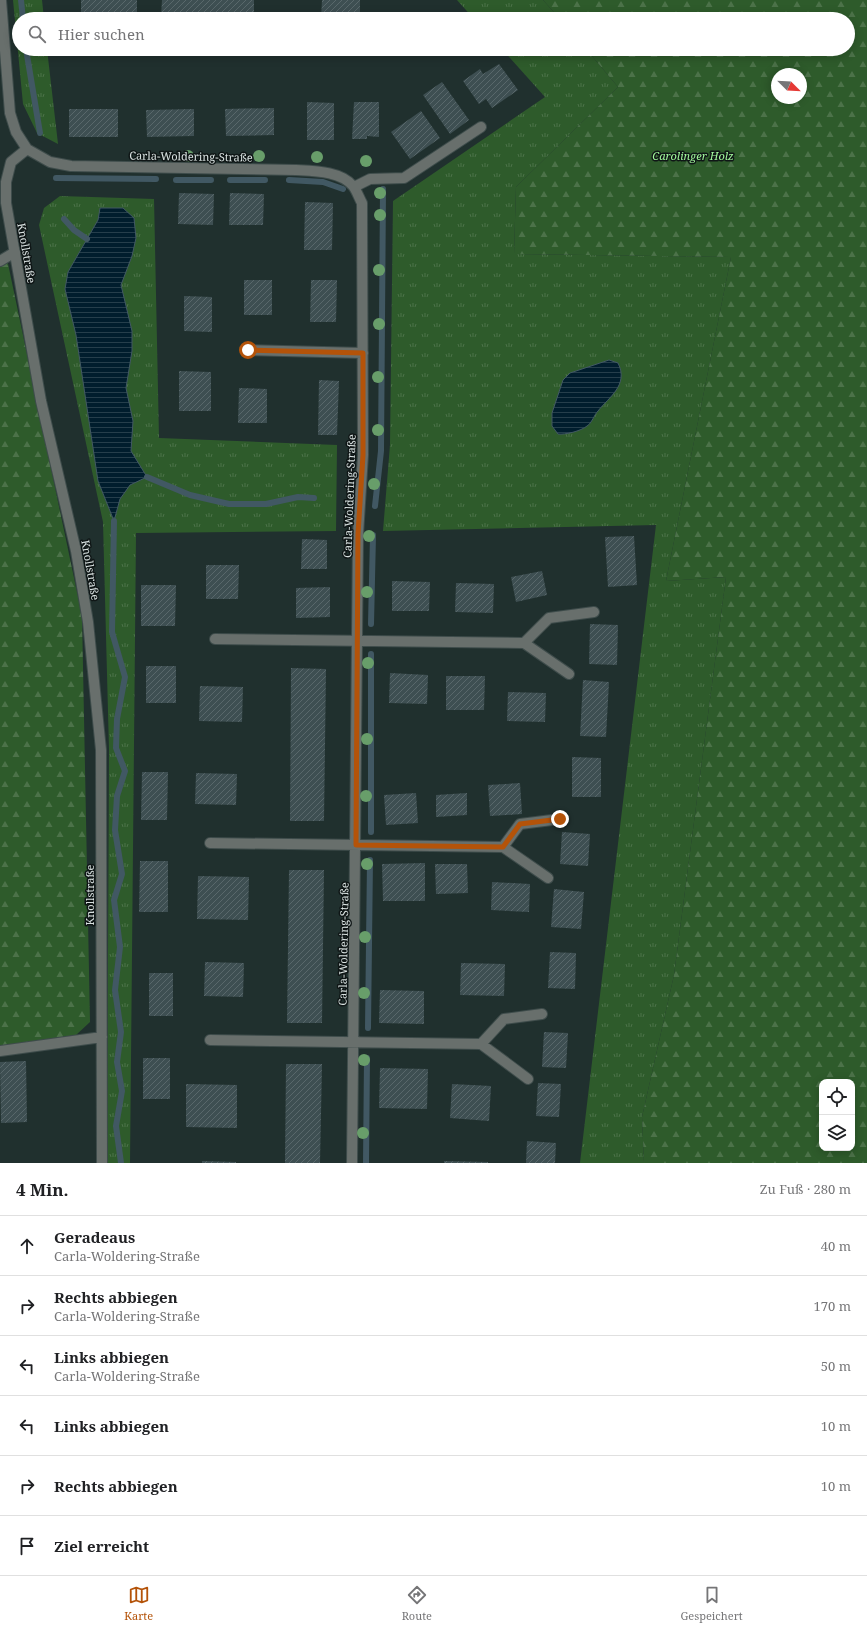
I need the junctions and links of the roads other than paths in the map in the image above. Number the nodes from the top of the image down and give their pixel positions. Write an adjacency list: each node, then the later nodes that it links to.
1 (1, 0): 3 (street)
2 (481, 127): 4 (street)
3 (27, 149): 4 (street, Carla-Woldering-Straße); 5 (street, Knollstraße)
4 (354, 187): 8 (street, Carla-Woldering-Straße)
5 (15, 252): 6 (street); 20 (street, Knollstraße)
6 (0, 261)
7 (248, 350): 8 (street)
8 (363, 353): 11 (street, Carla-Woldering-Straße)
9 (594, 612): 12 (street)
10 (215, 639): 11 (street)
11 (357, 640): 12 (street); 16 (street, Carla-Woldering-Straße)
12 (524, 643): 13 (street)
13 (569, 674)
14 (560, 819): 17 (street)
15 (210, 843): 16 (street)
16 (356, 845): 17 (street); 22 (street, Carla-Woldering-Straße)
17 (503, 847): 18 (street)
18 (548, 878)
19 (542, 1014): 23 (street)
20 (102, 1037): 24 (street); 26 (street, Knollstraße)
21 (210, 1040): 22 (street)
22 (353, 1042): 23 (street); 27 (street, Carla-Woldering-Straße)
23 (481, 1044): 25 (street)
24 (0, 1051)
25 (528, 1079)
26 (102, 1163)
27 (352, 1163)

